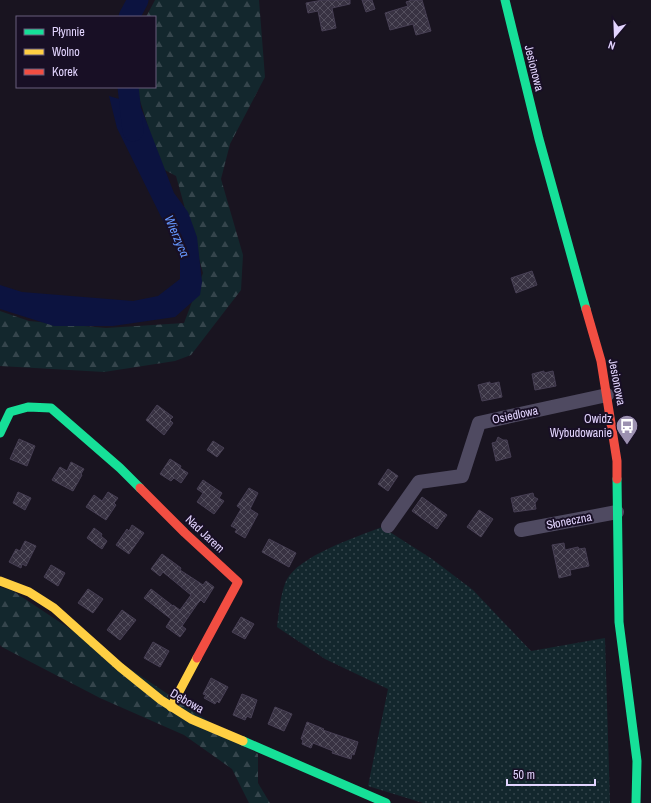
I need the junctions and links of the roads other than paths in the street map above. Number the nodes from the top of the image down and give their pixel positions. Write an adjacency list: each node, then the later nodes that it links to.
1 (505, 0): 2 (street, Jesionowa)
2 (608, 395): 4 (street, Jesionowa); 5 (street, Osiedlowa)
3 (0, 433): 8 (street, Nad Jarem)
4 (617, 512): 6 (street, Słoneczna); 10 (street, Jesionowa)
5 (388, 526)
6 (521, 530)
7 (0, 581): 8 (street, Dębowa)
8 (171, 707): 9 (street, Dębowa)
9 (386, 803)
10 (636, 803)

